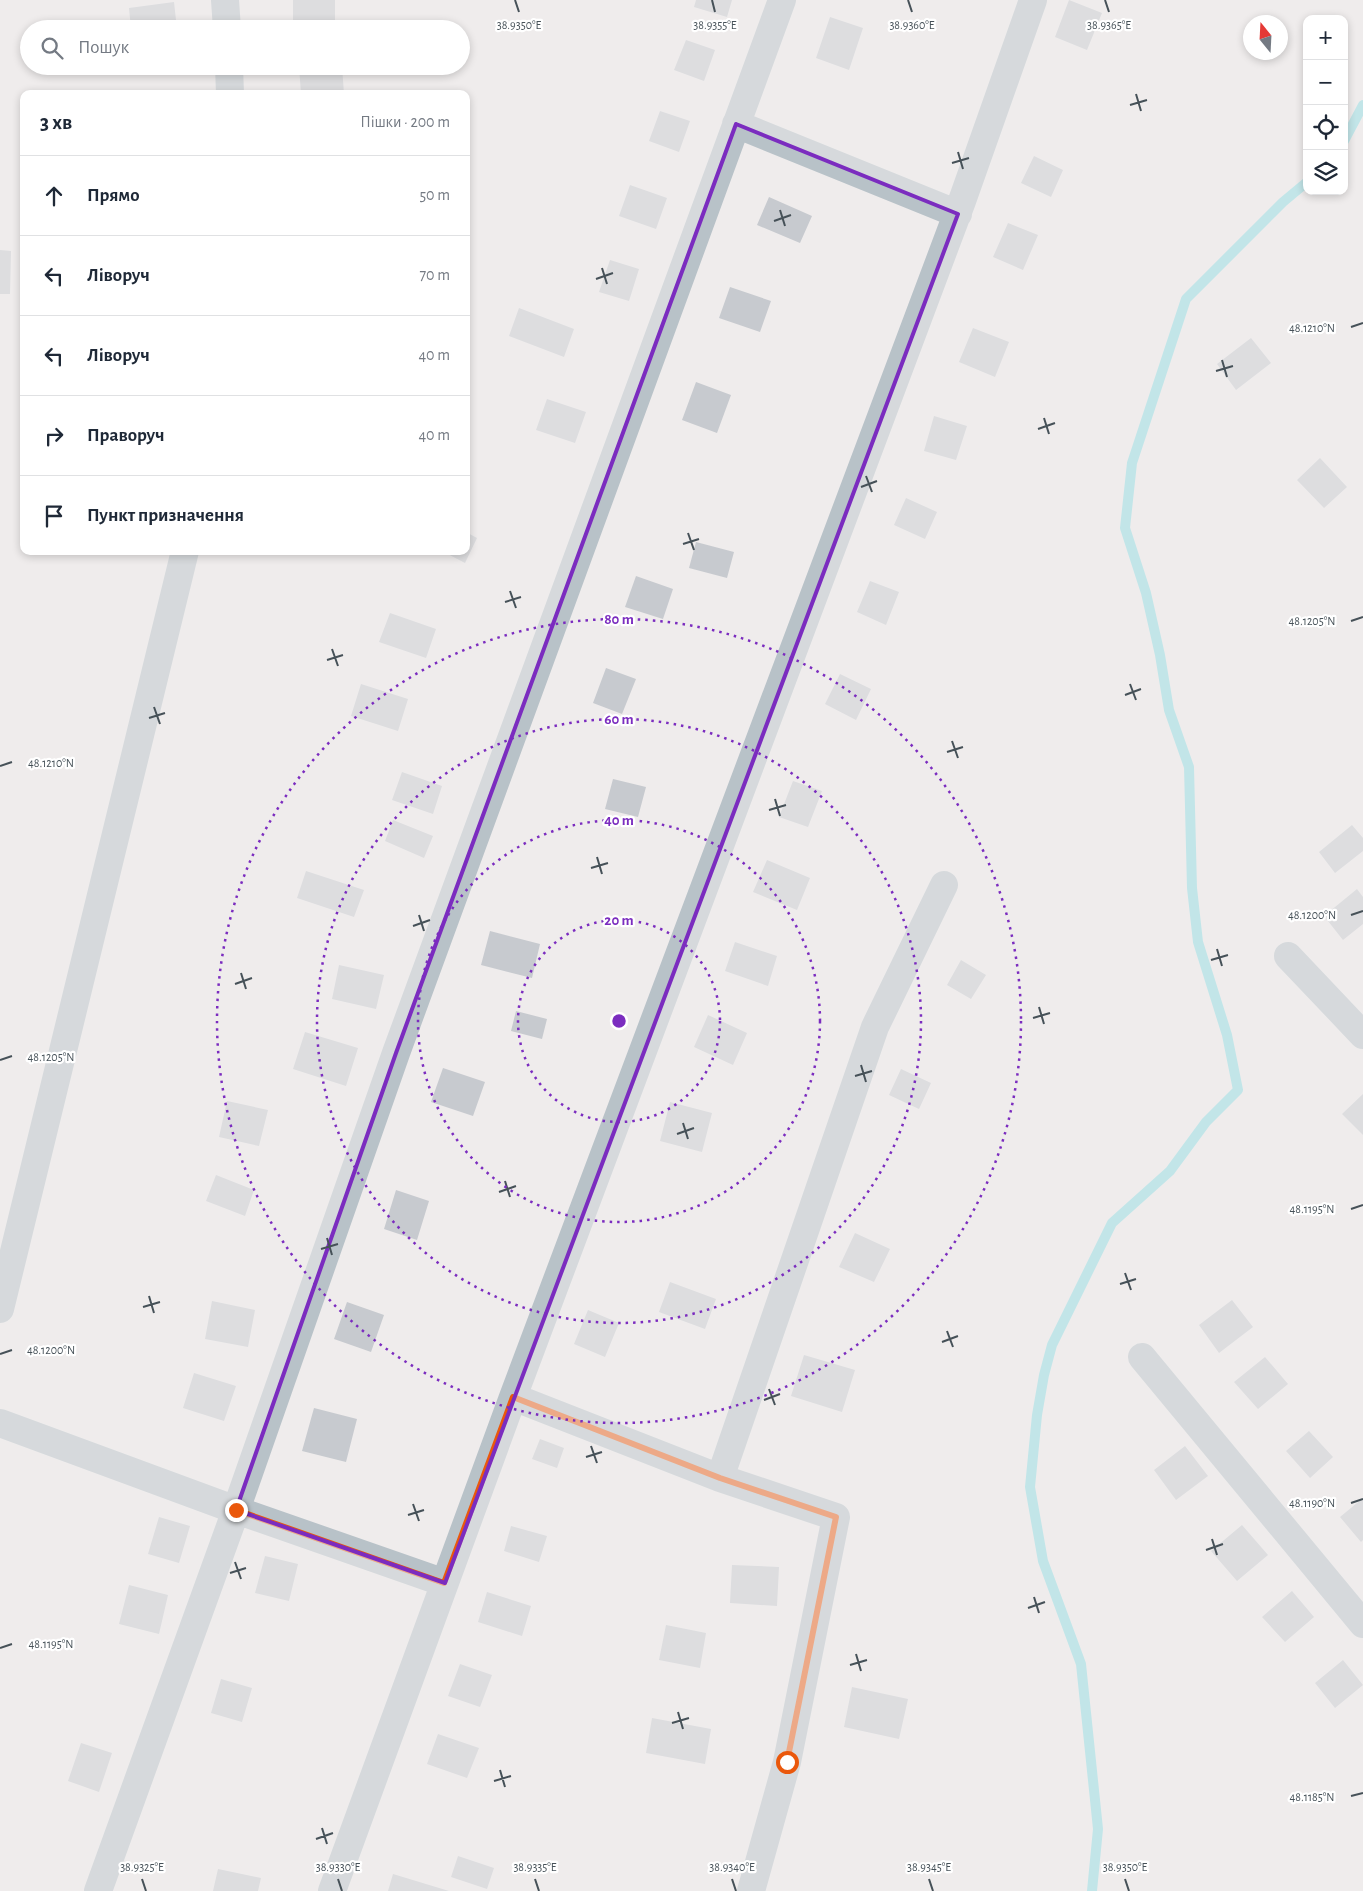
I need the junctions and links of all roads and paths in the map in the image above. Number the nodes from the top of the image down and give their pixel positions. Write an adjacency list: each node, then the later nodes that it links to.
1 (225, 0): 4 (street)
2 (782, 0): 7 (street)
3 (1033, 0): 8 (street)
4 (226, 20)
5 (229, 75): 6 (street)
6 (230, 90)
7 (736, 124): 8 (street); 18 (street)
8 (958, 214): 15 (street)
9 (184, 555): 13 (street)
10 (944, 885): 17 (street)
11 (1288, 956): 12 (street)
12 (1363, 1035)
13 (0, 1309)
14 (1142, 1357): 20 (street)
15 (513, 1397): 17 (street); 19 (street)
16 (0, 1423): 18 (street)
17 (720, 1478): 23 (street)
18 (236, 1510): 19 (street); 21 (street)
19 (444, 1583): 22 (street)
20 (1363, 1624)
21 (98, 1891)
22 (332, 1891)
23 (751, 1891)

